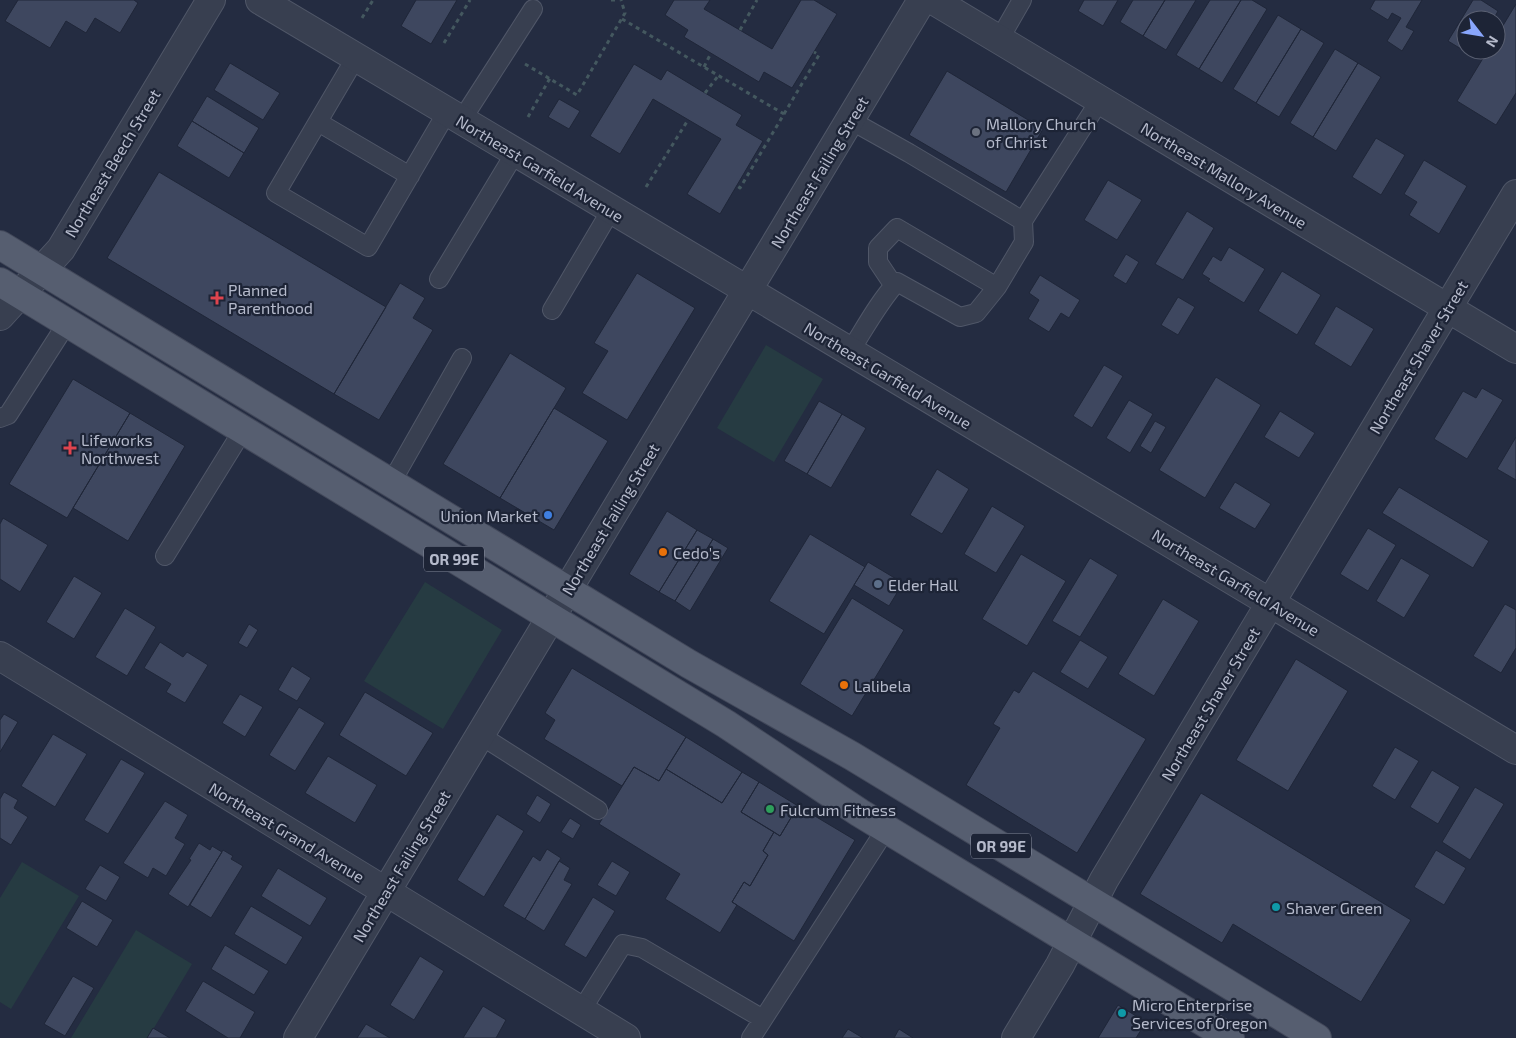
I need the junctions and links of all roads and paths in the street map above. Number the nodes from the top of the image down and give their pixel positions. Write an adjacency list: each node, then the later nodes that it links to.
1 (211, 0): 41 (street, Northeast Beech Street)
2 (260, 0): 21 (street, Northeast Garfield Avenue)
3 (373, 0): 13 (path)
4 (470, 0): 17 (path)
5 (611, 0): 6 (path)
6 (615, 0)
7 (621, 0): 14 (path)
8 (757, 0): 15 (path)
9 (922, 0): 31 (street, Northeast Failing Street)
10 (933, 0): 16 (street, Northeast Mallory Avenue)
11 (1022, 0): 16 (lane)
12 (533, 9): 19 (lane)
13 (362, 18)
14 (622, 19): 22 (path); 24 (path)
15 (740, 30)
16 (999, 40): 26 (street, Northeast Mallory Avenue)
17 (444, 42)
18 (814, 52): 27 (path)
19 (506, 53): 24 (path); 28 (lane)
20 (711, 53): 22 (path)
21 (356, 57): 28 (street, Northeast Garfield Avenue); 32 (lane)
22 (704, 67): 23 (path)
23 (718, 76): 25 (path); 27 (path)
24 (550, 78): 29 (path)
25 (706, 93)
26 (1100, 100): 39 (lane); 47 (street, Northeast Mallory Avenue)
27 (784, 114): 35 (path)
28 (454, 117): 33 (street, Northeast Garfield Avenue); 34 (lane)
29 (528, 117)
30 (688, 120): 36 (path)
31 (850, 120): 39 (lane); 46 (street, Northeast Failing Street)
32 (318, 122): 34 (lane); 34 (lane)
33 (515, 153): 38 (street, Northeast Garfield Avenue); 42 (lane)
34 (410, 176)
35 (736, 186)
36 (646, 187)
37 (1516, 194): 47 (street, Northeast Shaver Street)
38 (611, 210): 46 (street, Northeast Garfield Avenue); 48 (lane)
39 (1023, 221): 44 (lane)
40 (0, 245): 41 (main road, OR 99E)
41 (41, 270): 45 (street, Northeast Beech Street); 56 (main road, OR 99E)
42 (439, 279)
43 (894, 286): 44 (lane); 44 (lane); 52 (lane)
44 (997, 287)
45 (10, 288): 49 (street, Northeast Beech Street); 50 (main road, OR 99E)
46 (746, 292): 52 (street, Northeast Garfield Avenue); 58 (street, Northeast Failing Street)
47 (1448, 308): 51 (street, Northeast Mallory Avenue); 59 (street, Northeast Shaver Street)
48 (552, 310)
49 (0, 316)
50 (67, 323): 54 (lane); 55 (main road, OR 99E)
51 (1516, 349)
52 (850, 353): 59 (street, Northeast Garfield Avenue)
53 (462, 358): 56 (lane)
54 (0, 418)
55 (242, 430): 57 (lane); 60 (main road, OR 99E)
56 (391, 483): 58 (main road, OR 99E)
57 (165, 556)
58 (567, 590): 60 (street, Northeast Failing Street); 67 (main road, OR 99E)
59 (1271, 602): 63 (street, Northeast Garfield Avenue); 67 (street, Northeast Shaver Street)
60 (550, 618): 62 (street, Northeast Failing Street); 65 (main road, OR 99E)
61 (0, 656): 66 (street, Northeast Grand Avenue)
62 (480, 734): 64 (lane); 66 (street, Northeast Failing Street)
63 (1516, 750)
64 (598, 810)
65 (886, 829): 68 (main road, OR 99E); 70 (lane)
66 (385, 892): 69 (street, Northeast Grand Avenue); 71 (street, Northeast Failing Street)
67 (1093, 902): 68 (street, Northeast Shaver Street); 76 (main road, OR 99E)
68 (1072, 942): 74 (street, Northeast Shaver Street); 75 (main road, OR 99E)
69 (581, 1011): 70 (lane); 72 (street, Northeast Grand Avenue)
70 (763, 1019): 73 (lane)
71 (298, 1038)
72 (626, 1038)
73 (751, 1038)
74 (1016, 1038)
75 (1230, 1038)
76 (1317, 1038)

